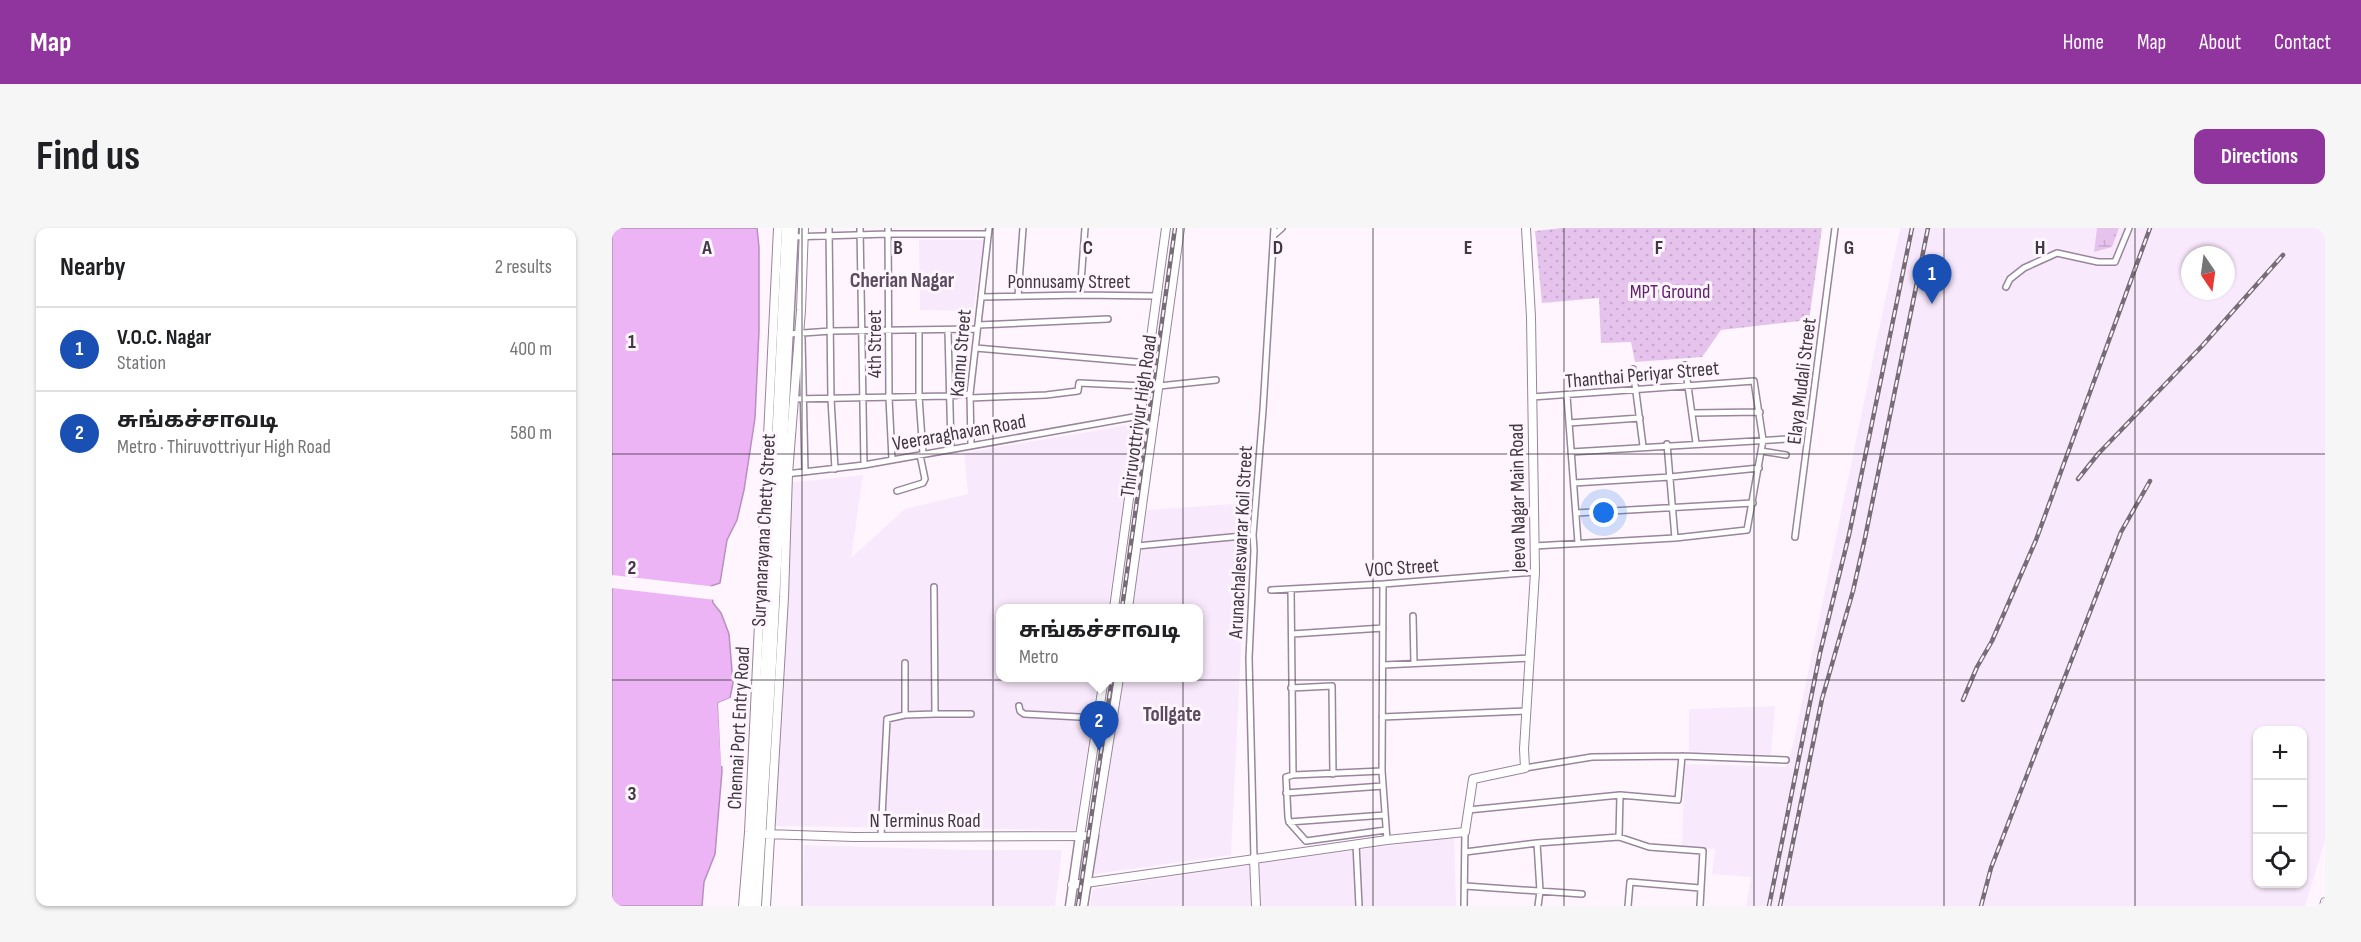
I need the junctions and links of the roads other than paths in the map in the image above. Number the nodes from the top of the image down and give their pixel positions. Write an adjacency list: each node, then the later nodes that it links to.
1 (778, 228): 126 (street, Chennai Port Entry Road)
2 (804, 228): 17 (street)
3 (829, 228): 19 (street)
4 (860, 228): 18 (street)
5 (919, 228): 20 (street)
6 (1023, 228): 23 (street)
7 (1085, 228): 22 (street)
8 (1166, 228): 24 (street, Thiruvottriyur High Road)
9 (1180, 228): 41 (street, Thiruvottriyur High Road)
10 (1282, 228): 16 (street)
11 (1526, 228): 48 (street, Jeeva Nagar Main Road)
12 (1835, 228): 83 (street, Elaya Mudali Street)
13 (2129, 228): 21 (street)
14 (888, 231): 18 (street); 20 (street); 28 (street, 4th Street)
15 (989, 231): 20 (street); 25 (street, Kannu Street)
16 (1274, 231): 82 (street, Arunachaleswarar Koil Street)
17 (793, 234): 19 (street); 33 (street); 34 (main road, Suryanarayana Chetty Street); 126 (main road, Suryanarayana Chetty Street)
18 (860, 235): 19 (street); 29 (street)
19 (829, 236): 32 (street)
20 (919, 236)
21 (2006, 287)
22 (1080, 295): 23 (street, Ponnusamy Street); 24 (street, Ponnusamy Street)
23 (1018, 296): 25 (street, Ponnusamy Street)
24 (1157, 296): 36 (street, Thiruvottriyur High Road)
25 (981, 297): 27 (street, Kannu Street)
26 (1108, 319): 27 (street)
27 (977, 327): 31 (street); 35 (street, Kannu Street)
28 (889, 330): 29 (street); 30 (street); 50 (street, 4th Street)
29 (862, 331): 32 (street); 49 (street)
30 (919, 331): 31 (street); 47 (street)
31 (948, 331): 44 (street)
32 (831, 332): 33 (street); 52 (street)
33 (800, 333): 34 (street); 51 (street)
34 (789, 334): 75 (main road, Suryanarayana Chetty Street)
35 (976, 348): 36 (street); 45 (street, Kannu Street)
36 (1148, 363): 40 (street, Thiruvottriyur High Road)
37 (1685, 365): 42 (street)
38 (1633, 369): 43 (street)
39 (1216, 380): 41 (street)
40 (1144, 386): 45 (street); 56 (street, Thiruvottriyur High Road)
41 (1159, 386): 53 (street, Thiruvottriyur High Road)
42 (1689, 386): 43 (street, Thanthai Periyar Street); 54 (street, Thanthai Periyar Street); 55 (street)
43 (1636, 388): 46 (street, Thanthai Periyar Street); 57 (street)
44 (949, 396): 45 (street); 47 (street); 65 (street)
45 (970, 396): 63 (street, Kannu Street)
46 (1567, 396): 48 (street, Thanthai Periyar Street); 58 (street)
47 (919, 397): 50 (street); 68 (street)
48 (1532, 397): 87 (street, Jeeva Nagar Main Road)
49 (862, 398): 50 (street); 52 (street); 71 (street)
50 (889, 398): 70 (street, 4th Street)
51 (798, 399): 52 (street); 74 (street); 75 (street)
52 (831, 399): 73 (street)
53 (1156, 412): 56 (street, Veeraraghavan Road); 86 (street, Thiruvottriyur High Road)
54 (1760, 412): 55 (street); 60 (street)
55 (1693, 413): 61 (street)
56 (1141, 414): 63 (street, Veeraraghavan Road); 93 (street, Thiruvottriyur High Road)
57 (1640, 418): 58 (street); 64 (street)
58 (1569, 423): 67 (street)
59 (1788, 439): 60 (street)
60 (1763, 440): 61 (street); 66 (street)
61 (1696, 443): 62 (street)
62 (1667, 444): 64 (street); 76 (street)
63 (971, 445): 65 (street, Veeraraghavan Road)
64 (1643, 446): 67 (street)
65 (951, 448): 68 (street, Veeraraghavan Road)
66 (1761, 451): 69 (street); 72 (street)
67 (1571, 452): 77 (street)
68 (922, 454): 70 (street, Veeraraghavan Road); 78 (street)
69 (1786, 455)
70 (892, 459): 71 (street, Veeraraghavan Road)
71 (864, 465): 73 (street, Veeraraghavan Road)
72 (1759, 468): 76 (street); 79 (street)
73 (835, 469): 74 (street, Veeraraghavan Road)
74 (805, 472): 75 (street, Veeraraghavan Road)
75 (785, 474): 126 (main road, Suryanarayana Chetty Street)
76 (1670, 477): 77 (street); 80 (street)
77 (1574, 483): 81 (street)
78 (897, 491)
79 (1753, 503): 80 (street); 84 (street)
80 (1672, 508): 81 (street); 84 (street)
81 (1576, 513): 85 (street)
82 (1252, 536): 86 (street); 135 (street, Arunachaleswarar Koil Street)
83 (1795, 537)
84 (1675, 538): 85 (street)
85 (1578, 543): 87 (street)
86 (1137, 546): 94 (street, Thiruvottriyur High Road)
87 (1534, 546): 88 (street, Jeeva Nagar Main Road)
88 (1535, 572): 89 (street, VOC Street); 98 (street, Jeeva Nagar Main Road)
89 (1383, 584): 92 (street, VOC Street); 96 (street)
90 (934, 587): 107 (street)
91 (1271, 590): 92 (street, VOC Street)
92 (1291, 590): 97 (street)
93 (1115, 604)
94 (1129, 604)
95 (1413, 616): 100 (street)
96 (1383, 627): 97 (street); 101 (street)
97 (1292, 634): 104 (street)
98 (1530, 658): 100 (street); 106 (street, Jeeva Nagar Main Road)
99 (905, 663): 109 (street)
100 (1414, 663): 101 (street)
101 (1383, 664): 110 (street)
102 (1103, 682): 111 (street)
103 (1118, 682): 129 (street)
104 (1291, 688): 116 (street); 117 (street)
105 (1019, 706): 111 (street)
106 (1528, 711): 110 (street); 114 (street, Jeeva Nagar Main Road)
107 (935, 714): 108 (street); 109 (street)
108 (971, 714)
109 (905, 715): 127 (street)
110 (1382, 717): 115 (street)
111 (1098, 718): 128 (street)
112 (1682, 756): 113 (street); 114 (street); 120 (street)
113 (1786, 760)
114 (1525, 768): 121 (street)
115 (1382, 771): 116 (street); 118 (street)
116 (1333, 774): 117 (street)
117 (1293, 776): 119 (street)
118 (1383, 786): 119 (street); 122 (street)
119 (1287, 793): 123 (street)
120 (1620, 795): 121 (street); 130 (street)
121 (1468, 810): 125 (street)
122 (1385, 815): 123 (street); 124 (street)
123 (1289, 822): 124 (street)
124 (1386, 830): 131 (street)
125 (1465, 832): 131 (street); 134 (street)
126 (759, 833): 127 (street, N Terminus Road); 142 (street, Chennai Port Entry Road); 143 (main road); 144 (main road); 145 (street)
127 (881, 836): 128 (street, N Terminus Road)
128 (1080, 836): 129 (street, N Terminus Road); 137 (main road)
129 (1094, 836): 136 (main road)
130 (1619, 837): 132 (street); 139 (street)
131 (1387, 840): 133 (street)
132 (1537, 843): 134 (street); 140 (street)
133 (1356, 844): 135 (street); 149 (street)
134 (1465, 852): 138 (street)
135 (1254, 858): 136 (street); 148 (street)
136 (1086, 884): 137 (street); 147 (main road)
137 (1072, 885): 146 (main road)
138 (1465, 886): 140 (street); 150 (street)
139 (1700, 888): 152 (street); 153 (street)
140 (1540, 891): 141 (street); 151 (street)
141 (1582, 894)
142 (743, 906)
143 (750, 906)
144 (757, 906)
145 (765, 906)
146 (1070, 906)
147 (1083, 906)
148 (1256, 906)
149 (1359, 906)
150 (1464, 906)
151 (1538, 906)
152 (1628, 906)
153 (1700, 906)

